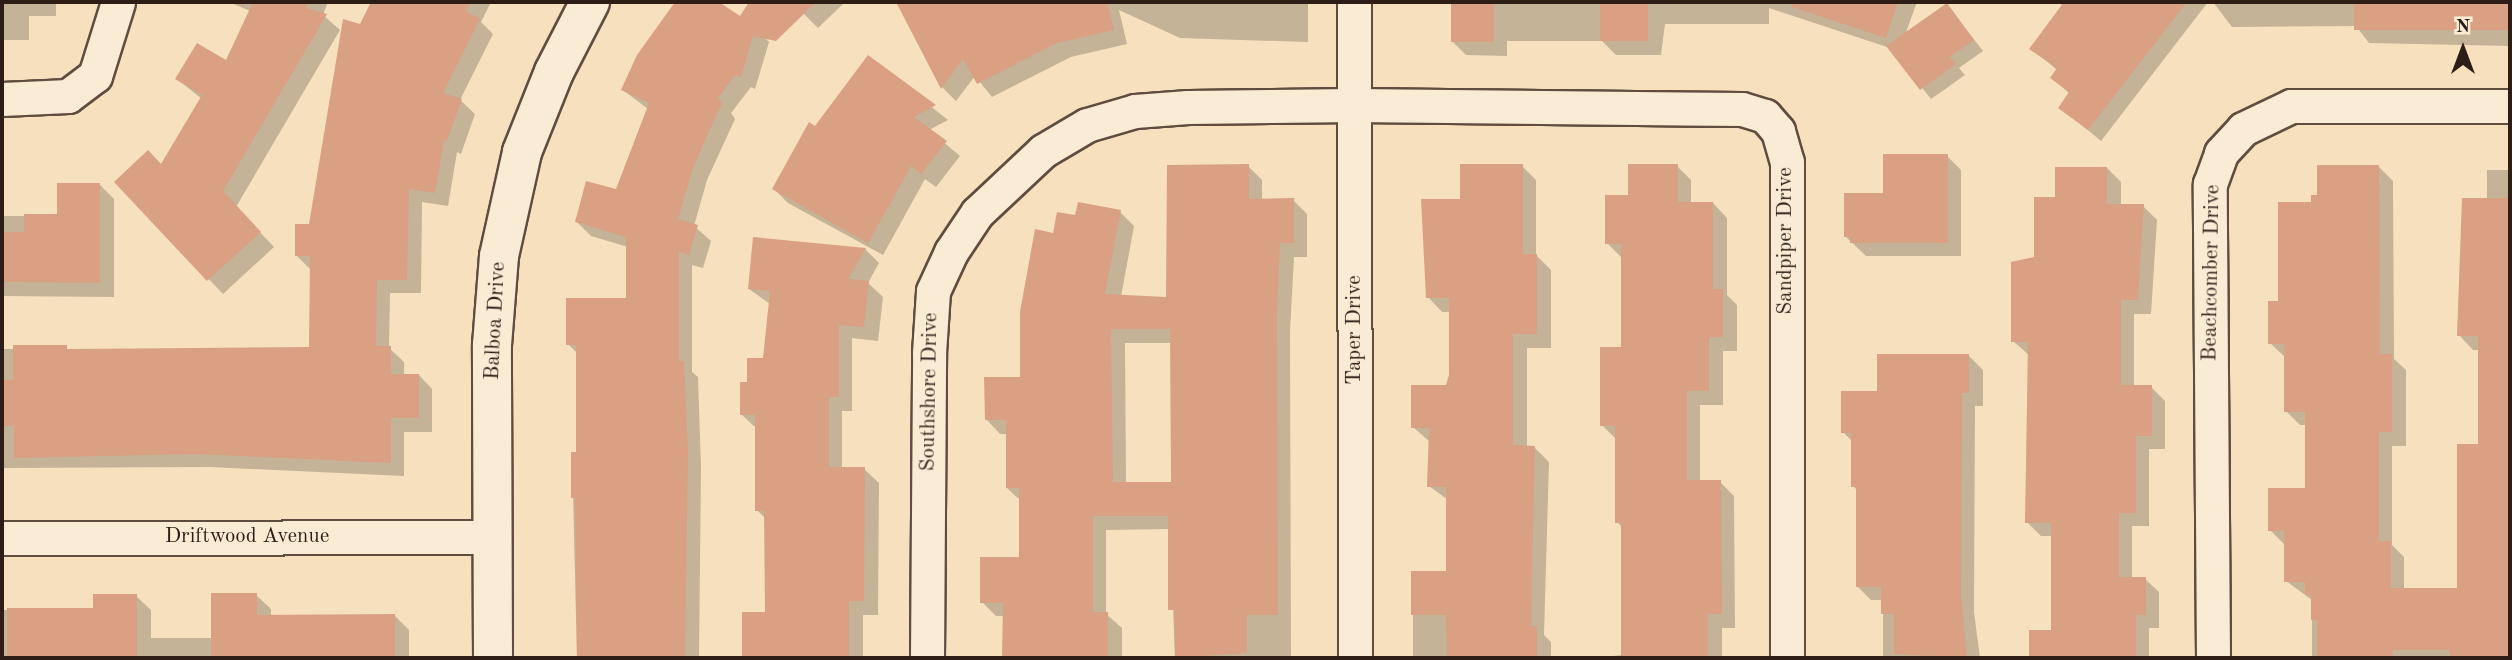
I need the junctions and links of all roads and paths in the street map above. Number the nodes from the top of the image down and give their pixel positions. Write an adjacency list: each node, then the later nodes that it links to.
1 (118, 2): 4 (street)
2 (590, 2): 7 (street, Balboa Drive)
3 (1354, 2): 5 (street, Taper Drive)
4 (2, 99)
5 (1354, 105): 10 (street, Southshore Drive); 11 (street, Taper Drive); 12 (street, Sandpiper Drive)
6 (2510, 106): 13 (street, Beachcomber Drive)
7 (493, 537): 8 (street, Driftwood Avenue); 9 (street, Balboa Drive)
8 (2, 538)
9 (493, 658)
10 (927, 658)
11 (1355, 658)
12 (1787, 658)
13 (2213, 658)

